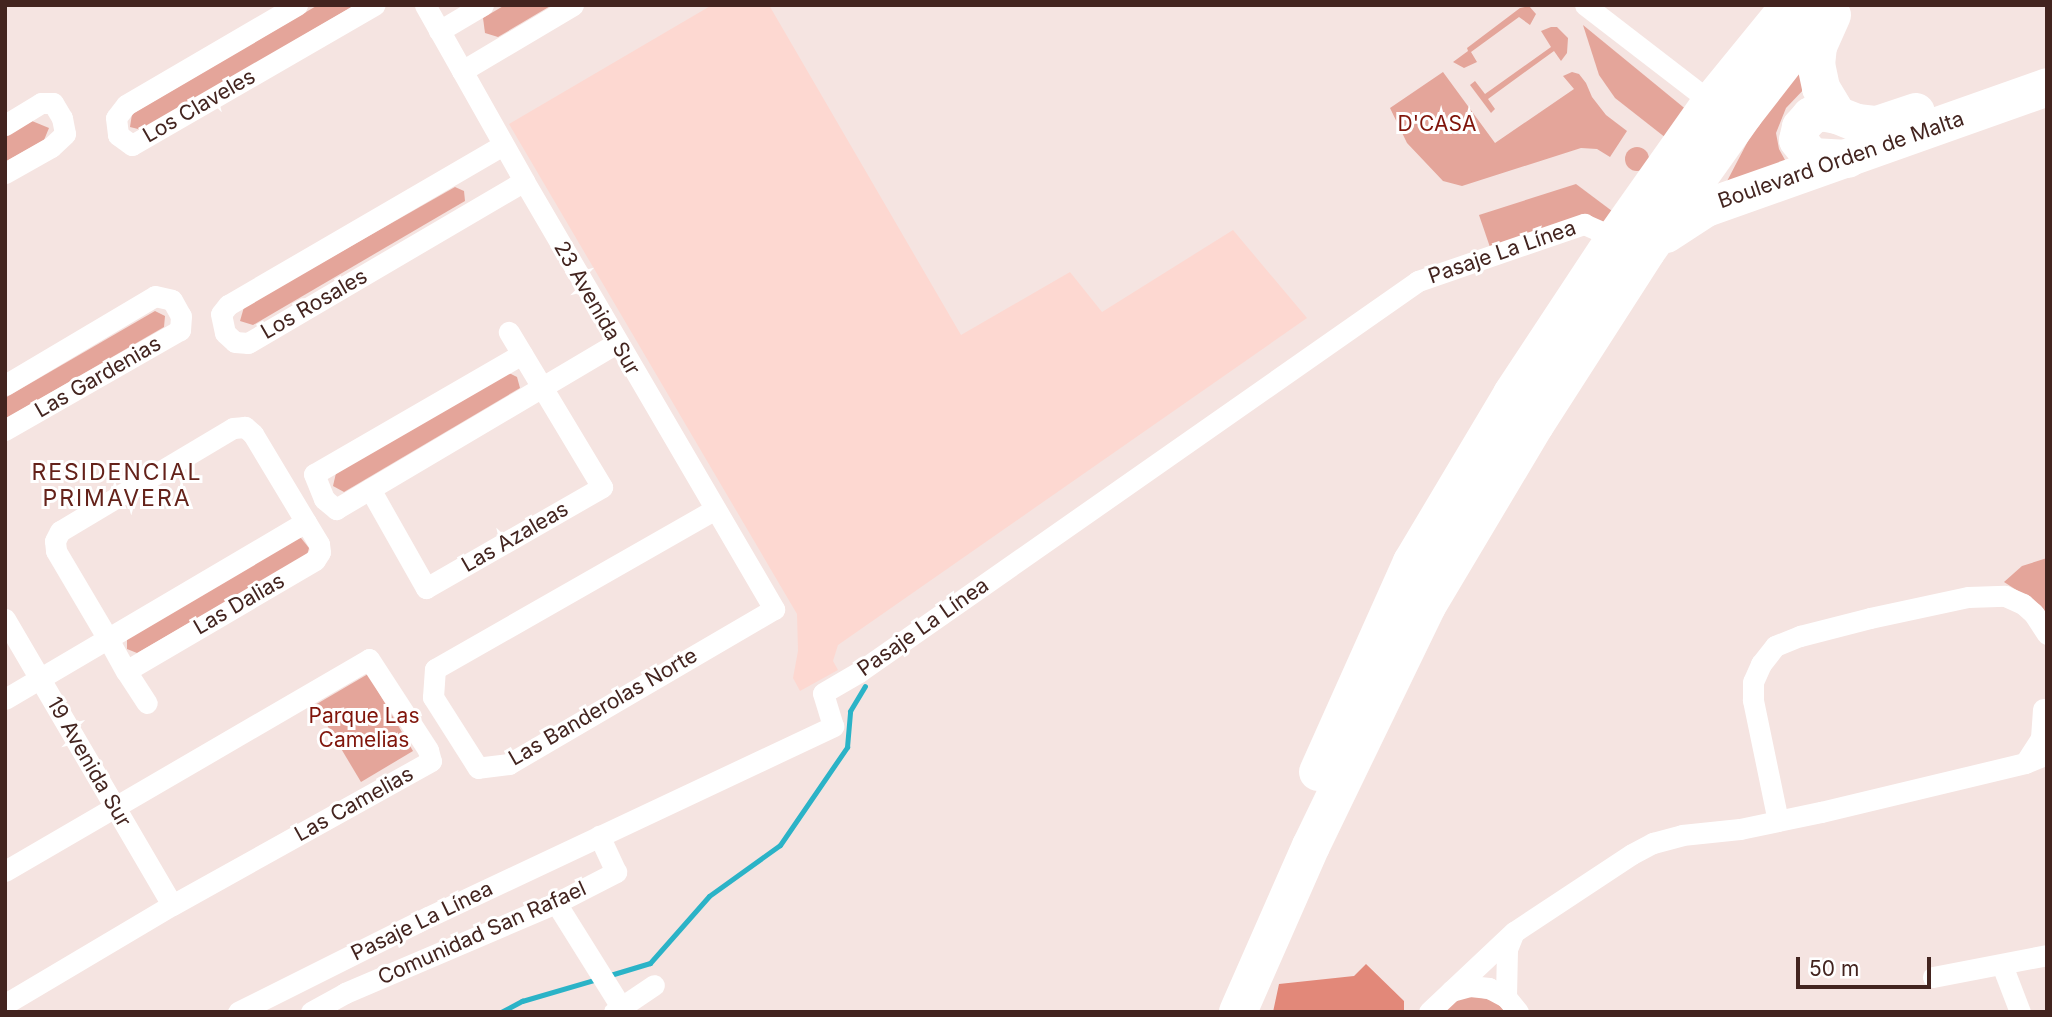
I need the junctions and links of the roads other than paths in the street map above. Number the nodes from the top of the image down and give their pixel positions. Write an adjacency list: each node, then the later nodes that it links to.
1 (298, 5): 2 (street, Los Claveles)
2 (374, 5)
3 (425, 5): 10 (street, 23 Avenida Sur)
4 (483, 5): 10 (street)
5 (573, 5): 12 (street)
6 (1584, 5): 14 (street)
7 (1790, 5): 14 (highway)
8 (1829, 5): 21 (highway)
9 (1837, 5): 15 (highway)
10 (439, 30): 12 (street, 23 Avenida Sur)
11 (2047, 65): 15 (highway, Boulevard Orden de Malta)
12 (462, 71): 17 (street, 23 Avenida Sur)
13 (2047, 87): 18 (highway, Boulevard Orden de Malta)
14 (1711, 102): 21 (highway)
15 (1837, 115): 18 (highway)
16 (5, 125): 19 (street)
17 (503, 145): 20 (street, 23 Avenida Sur); 20 (street, Los Rosales)
18 (1848, 159): 21 (highway, Boulevard Orden de Malta)
19 (5, 173)
20 (524, 181): 23 (street, 23 Avenida Sur)
21 (1631, 245): 45 (street, Pasaje La Línea); 62 (highway); 63 (highway)
22 (509, 332): 24 (street, Las Azaleas)
23 (617, 343): 26 (street); 29 (street, 23 Avenida Sur)
24 (522, 354): 26 (street, Las Azaleas); 28 (street)
25 (5, 385): 27 (street, Las Gardenias)
26 (542, 388): 28 (street); 28 (street, Las Azaleas)
27 (5, 430)
28 (370, 489)
29 (715, 509): 31 (street, 23 Avenida Sur); 31 (street, Las Banderolas Norte)
30 (306, 523): 34 (street, Las Dalias); 34 (street, Las Dalias); 36 (street, Las Dalias)
31 (774, 609)
32 (5, 619): 35 (street, 19 Avenida Sur)
33 (2047, 635): 44 (street)
34 (108, 639): 36 (street, Las Dalias); 37 (street, Las Dalias)
35 (11, 641): 37 (street, 19 Avenida Sur)
36 (127, 671): 39 (street, Las Dalias)
37 (40, 678): 38 (street, Las Dalias); 43 (street, 19 Avenida Sur)
38 (5, 699)
39 (147, 703)
40 (2046, 710): 42 (street)
41 (2047, 754): 42 (street)
42 (2025, 762): 44 (street)
43 (116, 808): 46 (street); 48 (street, 19 Avenida Sur); 48 (street, Las Camelias)
44 (1778, 821): 49 (street)
45 (599, 836): 47 (street, Comunidad San Rafael); 59 (street, Pasaje La Línea)
46 (5, 871)
47 (556, 903): 55 (street, Comunidad San Rafael); 56 (street)
48 (172, 905): 57 (street)
49 (1514, 932): 54 (street); 58 (street)
50 (2047, 955): 51 (street)
51 (2002, 965): 52 (street); 65 (street)
52 (1933, 977)
53 (654, 985): 56 (street)
54 (1451, 991): 58 (street); 64 (street)
55 (345, 993): 60 (street, Comunidad San Rafael); 61 (street)
56 (615, 1003)
57 (5, 1004)
58 (1512, 1004)
59 (238, 1012)
60 (311, 1012)
61 (357, 1012)
62 (1210, 1012)
63 (1238, 1012)
64 (1429, 1012)
65 (2020, 1012)

